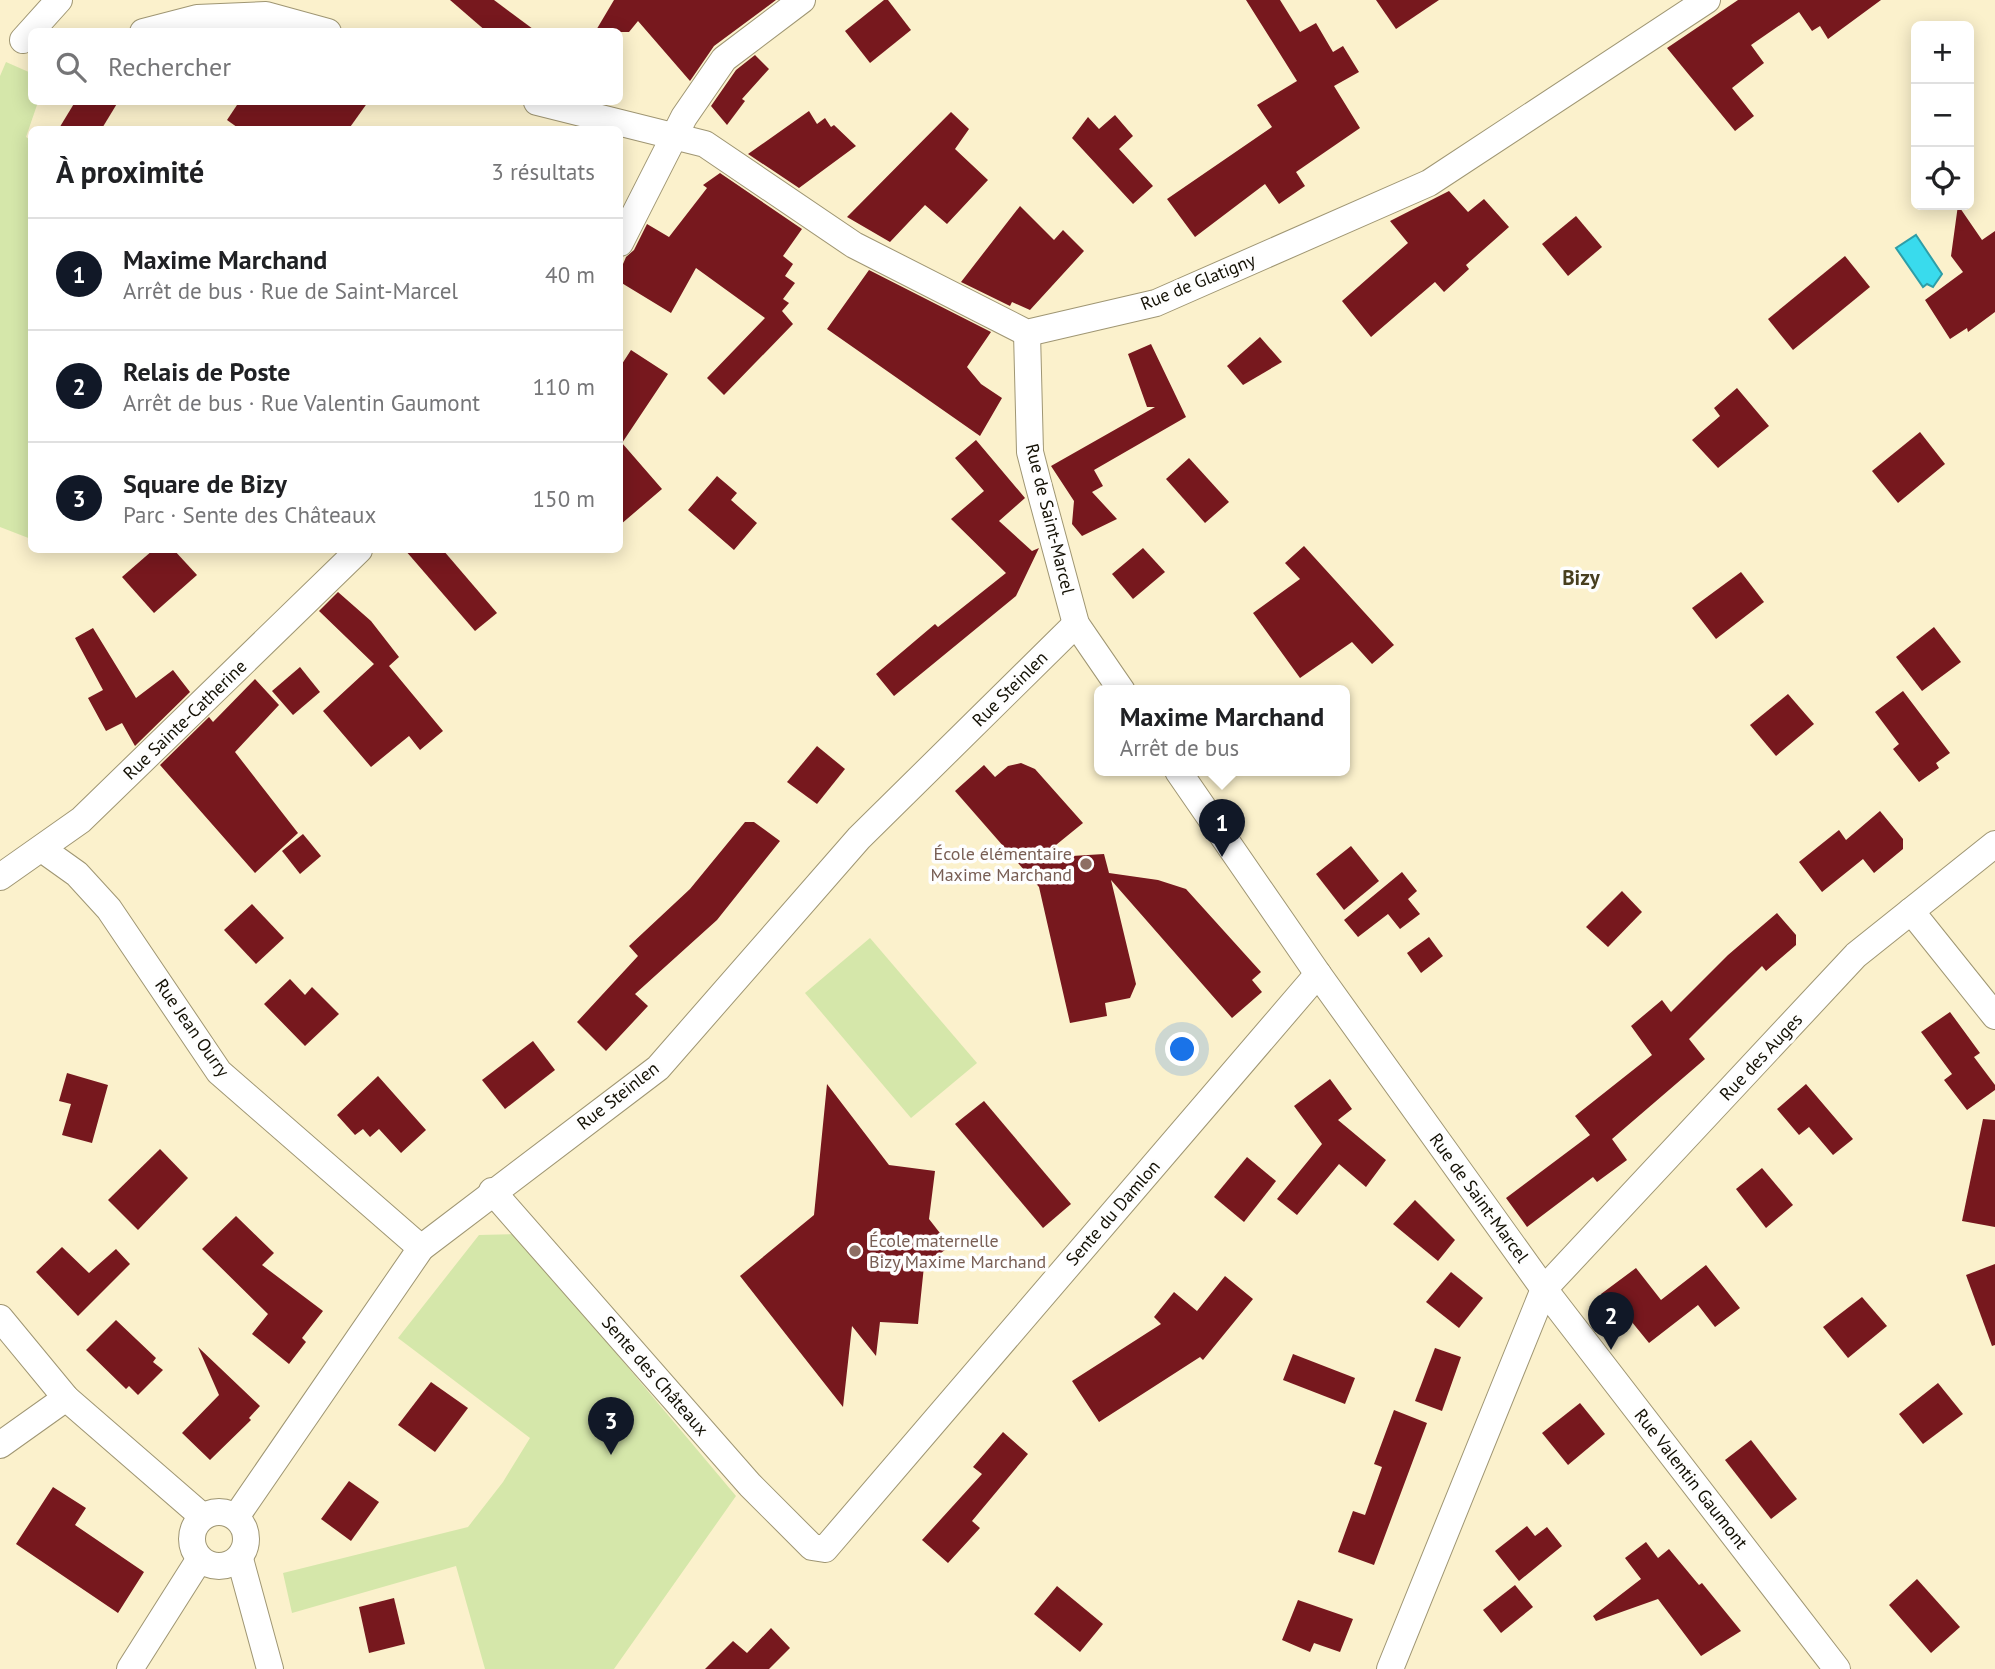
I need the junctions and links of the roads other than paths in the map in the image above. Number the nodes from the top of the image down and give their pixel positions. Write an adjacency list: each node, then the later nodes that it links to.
1 (59, 0): 4 (street)
2 (802, 0): 8 (street)
3 (1707, 0): 10 (street, Rue de Glatigny)
4 (30, 28)
5 (158, 28): 6 (street)
6 (313, 28)
7 (549, 105): 8 (street)
8 (674, 137): 9 (street); 10 (street)
9 (623, 237)
10 (1027, 333): 12 (street, Rue de Saint-Marcel)
11 (356, 553): 16 (street, Rue Sainte-Catherine)
12 (1076, 624): 13 (street, Rue de Saint-Marcel); 21 (street, Rue Steinlen)
13 (1118, 685)
14 (1181, 776): 19 (street, Rue de Saint-Marcel)
15 (1995, 844): 18 (street, Rue des Auges)
16 (42, 849): 17 (street, Rue Sainte-Catherine); 22 (street, Rue Jean Ourry)
17 (0, 877)
18 (1912, 911): 20 (street); 23 (street, Rue des Auges)
19 (1318, 974): 23 (street, Rue de Saint-Marcel); 29 (street, Sente du Damlon)
20 (1995, 1016)
21 (492, 1191): 22 (street, Rue Steinlen); 29 (street, Sente des Châteaux)
22 (421, 1248): 28 (street, Rue Steinlen)
23 (1544, 1289): 34 (street); 35 (street, Rue Valentin Gaumont)
24 (0, 1318): 25 (street)
25 (66, 1398): 26 (street); 27 (street)
26 (0, 1445)
27 (202, 1516): 28 (street); 31 (street)
28 (236, 1517): 30 (street)
29 (825, 1549)
30 (240, 1559): 31 (street); 33 (street)
31 (199, 1560): 32 (street)
32 (130, 1669)
33 (270, 1669)
34 (1390, 1669)
35 (1838, 1669)

